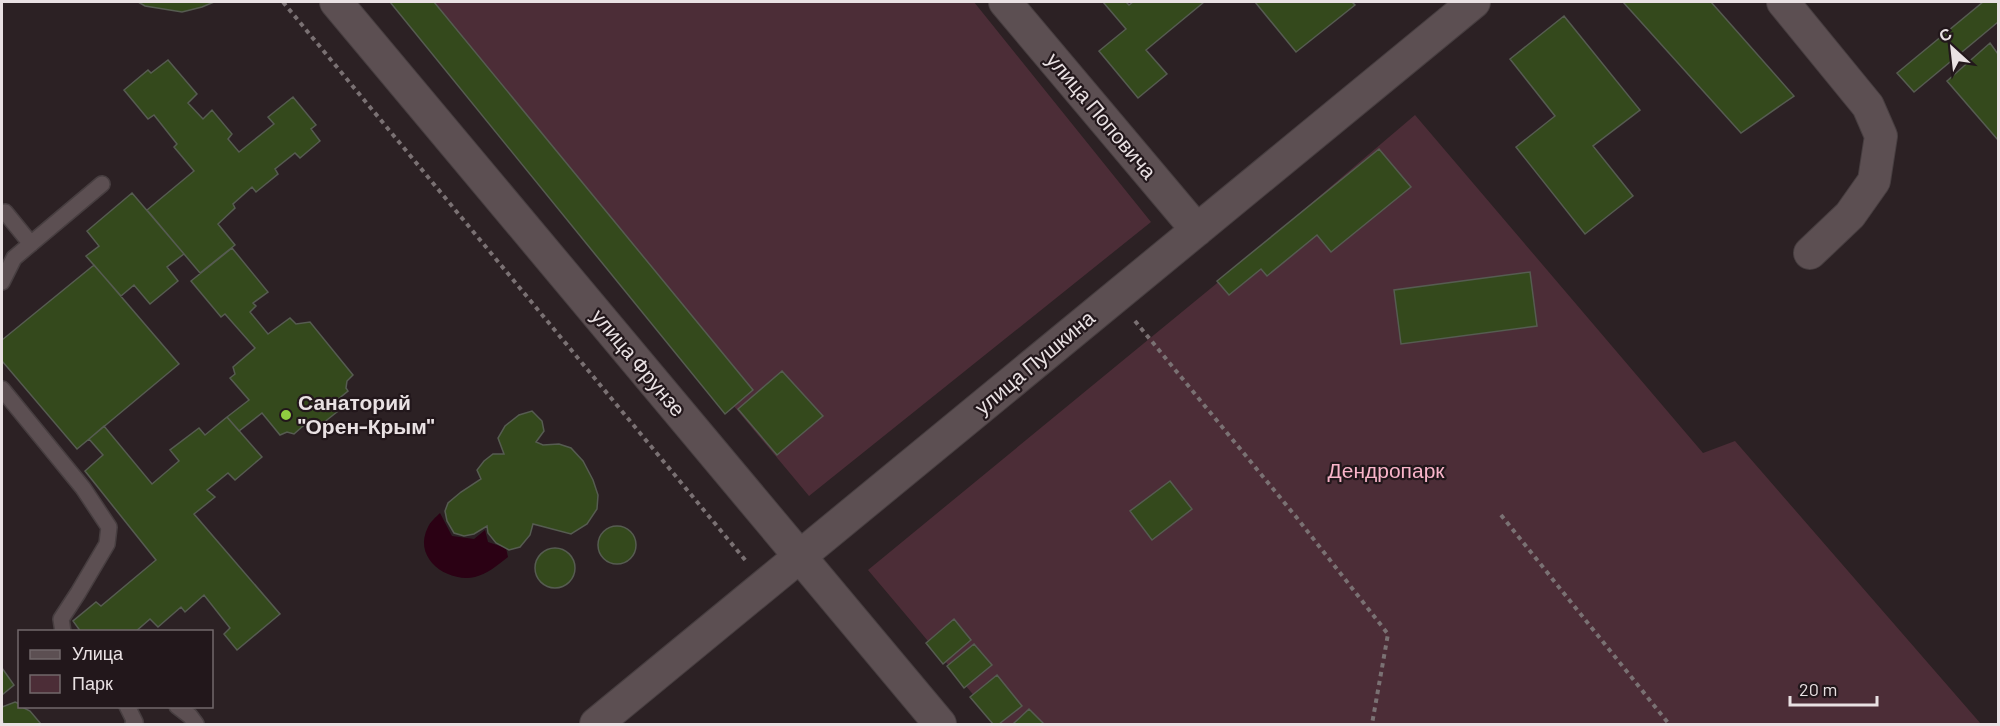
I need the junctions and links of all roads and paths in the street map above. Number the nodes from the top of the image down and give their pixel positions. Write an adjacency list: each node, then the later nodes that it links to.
1 (283, 2): 16 (path)
2 (336, 2): 15 (street, улица Фрунзе)
3 (1005, 2): 8 (street, улица Поповича)
4 (1474, 2): 8 (street, улица Пушкина)
5 (1783, 2): 10 (street)
6 (102, 184): 9 (lane)
7 (5, 213): 9 (lane)
8 (1197, 230): 12 (street, улица Пушкина)
9 (31, 244): 11 (lane)
10 (1810, 253)
11 (2, 282)
12 (1115, 297): 15 (street, улица Пушкина); 24 (path)
13 (2, 389): 17 (lane)
14 (1501, 515): 25 (path)
15 (800, 558): 16 (street, улица Пушкина); 23 (street, улица Фрунзе)
16 (766, 585): 22 (street, улица Пушкина)
17 (63, 630)
18 (128, 708): 20 (lane)
19 (180, 708): 21 (lane)
20 (134, 724)
21 (196, 724)
22 (596, 724)
23 (940, 724)
24 (1372, 724)
25 (1669, 724)

